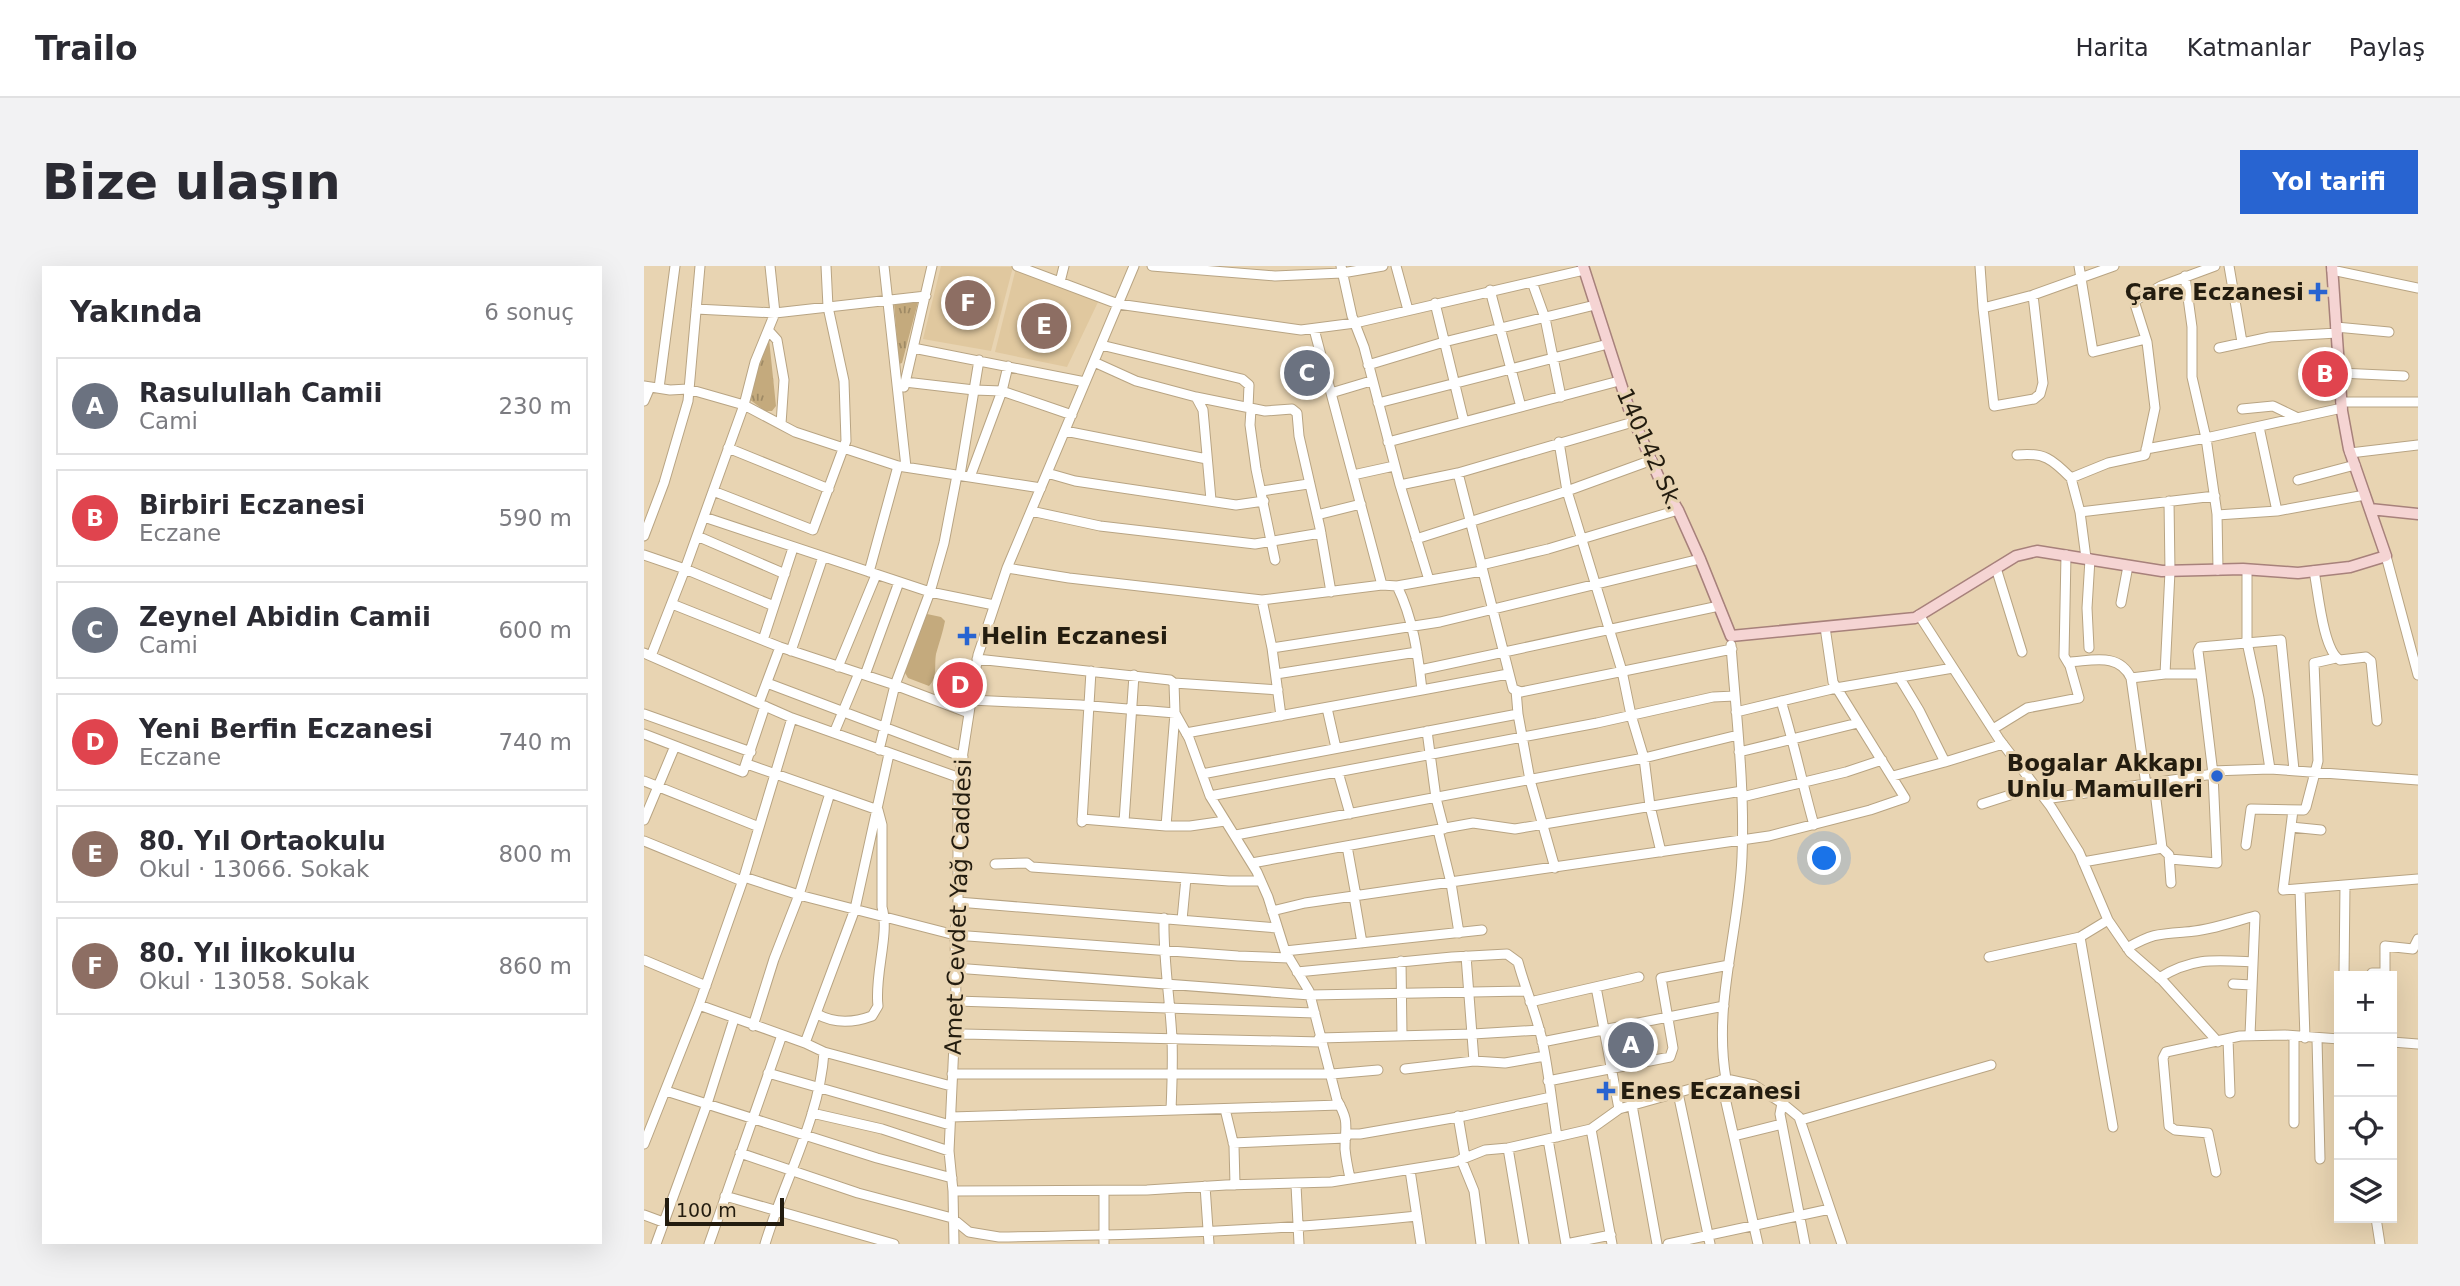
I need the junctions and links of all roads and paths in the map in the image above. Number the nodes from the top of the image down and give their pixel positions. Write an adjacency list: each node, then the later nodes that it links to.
1 (675, 266): 65 (street)
2 (700, 266): 34 (street)
3 (770, 266): 37 (street)
4 (826, 266): 33 (street)
5 (884, 266): 29 (street)
6 (932, 266): 28 (street)
7 (1017, 266): 23 (street)
8 (1064, 266): 23 (street)
9 (1134, 266): 31 (street, Amet Cevdet Yağ Caddesi)
10 (1152, 266): 20 (street)
11 (1383, 266): 20 (street)
12 (1396, 266): 36 (street)
13 (1980, 266): 35 (street)
14 (2079, 266): 22 (street)
15 (2114, 266): 22 (street)
16 (2215, 266): 21 (street)
17 (2229, 266): 47 (street)
18 (1583, 268): 24 (street); 32 (main road, 140142 Sk.)
19 (2332, 268): 25 (street); 43 (main road)
20 (1341, 270): 39 (street)
21 (2186, 276): 45 (street); 88 (street)
22 (2080, 277): 27 (street); 45 (street)
23 (1060, 282): 31 (street)
24 (1532, 282): 26 (street); 38 (street)
25 (2418, 288)
26 (1490, 290): 30 (street); 41 (street)
27 (2033, 295): 35 (street); 35 (street)
28 (926, 296): 29 (street); 50 (street)
29 (886, 301): 33 (street); 72 (street)
30 (1435, 303): 36 (street); 46 (street)
31 (1118, 304): 40 (street); 49 (street, Amet Cevdet Yağ Caddesi)
32 (1595, 305): 38 (street); 48 (main road, 140142 Sk.)
33 (828, 307): 37 (street); 93 (street)
34 (696, 309): 37 (street); 66 (street)
35 (1983, 309)
36 (1408, 310): 39 (street)
37 (775, 313): 42 (street)
38 (1545, 318): 41 (street); 52 (street)
39 (1355, 323): 40 (street); 55 (street)
40 (1314, 329): 69 (street)
41 (1499, 329): 46 (street); 57 (street)
42 (768, 330): 76 (street); 85 (street)
43 (2337, 330): 44 (street); 47 (street); 58 (main road)
44 (2389, 332)
45 (2146, 339): 94 (street)
46 (1444, 342): 55 (street); 64 (street)
47 (2242, 342): 51 (street)
48 (1608, 344): 52 (street); 61 (main road, 140142 Sk.)
49 (1101, 345): 54 (street, Amet Cevdet Yağ Caddesi); 79 (street)
50 (913, 348): 53 (street); 62 (street)
51 (2219, 348)
52 (1554, 356): 57 (street); 71 (street)
53 (979, 360): 56 (street); 67 (street)
54 (1094, 362): 63 (street, Amet Cevdet Yağ Caddesi); 70 (street)
55 (1368, 365): 60 (street)
56 (1007, 366): 63 (street); 68 (street)
57 (1510, 368): 64 (street); 78 (street)
58 (2340, 373): 59 (street); 77 (main road)
59 (2404, 376)
60 (1371, 381): 69 (street); 75 (street)
61 (1619, 381): 71 (street); 84 (main road, 140142 Sk.)
62 (905, 382): 67 (street); 72 (street)
63 (1086, 382): 81 (street, Amet Cevdet Yağ Caddesi)
64 (1454, 382): 75 (street); 83 (street)
65 (651, 387): 66 (street); 73 (street)
66 (688, 389): 76 (street); 131 (street)
67 (974, 390): 68 (street); 105 (street)
68 (1002, 391): 81 (street); 105 (street)
69 (1331, 393): 104 (street)
70 (1196, 397): 79 (street); 97 (street)
71 (1561, 397): 78 (street)
72 (900, 400): 99 (street)
73 (644, 401)
74 (2418, 402): 77 (street)
75 (1378, 403): 89 (street)
76 (744, 405): 85 (street); 92 (street)
77 (2342, 405): 82 (street); 95 (main road)
78 (1521, 407): 83 (street)
79 (1250, 408): 108 (street); 115 (street)
80 (2242, 410): 82 (street)
81 (1072, 415): 87 (street, Amet Cevdet Yağ Caddesi)
82 (2298, 418): 86 (street)
83 (1464, 422): 89 (street)
84 (1633, 422): 90 (street); 98 (main road, 140142 Sk.)
85 (781, 424): 93 (street)
86 (2259, 427): 88 (street); 123 (street)
87 (1065, 431): 97 (street); 102 (street, Amet Cevdet Yağ Caddesi)
88 (2206, 439): 94 (street); 116 (street)
89 (1388, 442): 100 (street)
90 (1559, 442): 103 (street); 113 (street)
91 (2418, 445): 95 (street)
92 (729, 448): 111 (street); 112 (street)
93 (843, 448): 99 (street); 111 (street)
94 (2146, 449): 106 (street)
95 (2350, 453): 101 (main road)
96 (2017, 455): 106 (street)
97 (1207, 459): 117 (street)
98 (1652, 460): 113 (street); 121 (main road, 140142 Sk.)
99 (902, 466): 105 (street); 153 (street)
100 (1394, 466): 104 (street); 109 (street)
101 (2354, 466): 107 (street); 114 (main road)
102 (1047, 473): 110 (street, Amet Cevdet Yağ Caddesi); 117 (street)
103 (1458, 473): 109 (street); 129 (street)
104 (1353, 475): 119 (street)
105 (962, 476): 110 (street); 160 (street)
106 (2071, 478): 124 (street)
107 (2298, 480)
108 (1308, 484): 115 (street); 126 (street)
109 (1400, 485): 134 (street)
110 (1041, 488): 122 (street, Amet Cevdet Yağ Caddesi)
111 (829, 489): 112 (street)
112 (713, 491): 128 (street)
113 (1567, 491): 129 (street); 133 (street)
114 (2365, 495): 120 (main road); 123 (street)
115 (1263, 496): 117 (street); 135 (street)
116 (2215, 496): 118 (street); 127 (street)
117 (1211, 500)
118 (2169, 501): 124 (street); 151 (street)
119 (1361, 504): 126 (street); 158 (street)
120 (2370, 509): 125 (main road); 139 (main road)
121 (1678, 510): 133 (street); 141 (main road, 140142 Sk.)
122 (1031, 511): 135 (street); 145 (street, Amet Cevdet Yağ Caddesi)
123 (2277, 511): 127 (street)
124 (2080, 512): 142 (street)
125 (2418, 514)
126 (1317, 515): 130 (street)
127 (2217, 515): 149 (street)
128 (704, 517): 132 (street); 136 (street)
129 (1470, 523): 134 (street); 146 (street)
130 (1321, 533): 135 (street); 161 (street)
131 (644, 536)
132 (697, 536): 148 (street); 154 (street)
133 (1583, 538): 146 (street); 157 (street)
134 (1416, 539): 155 (street)
135 (1272, 542): 143 (street)
136 (793, 548): 140 (street); 154 (street)
137 (644, 555): 148 (street)
138 (2066, 555): 142 (main road); 147 (main road); 187 (street)
139 (2386, 556): 152 (main road); 199 (street)
140 (823, 558): 153 (street); 180 (street)
141 (1700, 559): 157 (street); 167 (main road, 140142 Sk.)
142 (2088, 559): 144 (main road); 178 (street)
143 (1275, 560)
144 (2128, 566): 151 (main road); 163 (street)
145 (1007, 568): 162 (street); 165 (street, Amet Cevdet Yağ Caddesi)
146 (1482, 568): 155 (street); 168 (street)
147 (1996, 568): 169 (main road); 183 (street)
148 (685, 569): 164 (street); 166 (street)
149 (2218, 570): 150 (main road); 151 (main road)
150 (2247, 570): 152 (main road); 175 (street)
151 (2170, 571): 196 (street)
152 (2314, 571): 185 (street)
153 (873, 573): 156 (street); 188 (street)
154 (785, 574): 166 (street)
155 (1429, 580): 159 (street)
156 (899, 582): 160 (street); 193 (street)
157 (1596, 584): 168 (street); 172 (street)
158 (1382, 585): 159 (street); 161 (street)
159 (1397, 586): 170 (street)
160 (930, 592): 165 (street); 204 (street)
161 (1331, 592): 162 (street)
162 (1262, 600): 177 (street)
163 (2121, 603)
164 (671, 604): 174 (street); 184 (street)
165 (994, 604): 186 (street, Amet Cevdet Yağ Caddesi)
166 (774, 606): 174 (street)
167 (1719, 606): 172 (street); 173 (main road, 140142 Sk.)
168 (1492, 610): 170 (street); 182 (street)
169 (1919, 615): 171 (main road); 189 (street)
170 (1411, 625): 177 (street); 181 (street)
171 (1825, 627): 173 (main road); 205 (street)
172 (1610, 631): 182 (street); 192 (street)
173 (1729, 632): 179 (street)
174 (763, 640): 176 (street)
175 (2247, 642): 197 (street); 249 (street); 250 (street)
176 (780, 647): 180 (street); 202 (street)
177 (1272, 648): 194 (street)
178 (2089, 648)
179 (1732, 649): 192 (street); 209 (street)
180 (791, 651): 188 (street)
181 (1417, 652): 190 (street); 194 (street)
182 (1503, 652): 190 (street); 195 (street)
183 (2022, 652)
184 (648, 655): 212 (street)
185 (2336, 658): 225 (street); 253 (street)
186 (977, 659): 191 (street); 210 (street, Amet Cevdet Yağ Caddesi)
187 (2068, 662): 201 (street); 228 (street)
188 (838, 667): 193 (street)
189 (1953, 668): 200 (street); 228 (street)
190 (1420, 670): 207 (street)
191 (1091, 671): 198 (street); 213 (street)
192 (1622, 671): 208 (street); 222 (street)
193 (862, 674): 204 (street); 217 (street)
194 (1276, 674): 206 (street)
195 (1508, 674): 207 (street); 208 (street)
196 (2165, 674): 197 (street); 201 (street)
197 (2201, 674): 252 (street)
198 (1134, 675): 203 (street); 215 (street)
199 (2418, 675)
200 (1899, 677): 205 (street); 247 (street)
201 (2131, 678): 262 (street)
202 (766, 683): 212 (street); 217 (street)
203 (1174, 683): 206 (street); 219 (street)
204 (895, 685): 218 (street); 227 (street)
205 (1836, 688): 211 (street); 226 (street)
206 (1278, 690): 223 (street)
207 (1422, 690): 214 (street)
208 (1516, 690): 221 (street)
209 (1735, 696): 216 (street); 222 (street)
210 (971, 700): 213 (street); 218 (street, Amet Cevdet Yağ Caddesi)
211 (1781, 701): 216 (street); 235 (street)
212 (762, 705): 224 (street); 240 (street)
213 (1088, 705): 215 (street); 277 (street)
214 (1327, 708): 223 (street); 238 (street)
215 (1131, 709): 219 (street); 277 (street)
216 (1736, 712): 233 (street)
217 (843, 713): 227 (street); 230 (street)
218 (969, 713): 244 (street, Amet Cevdet Yağ Caddesi)
219 (1175, 713): 231 (street); 279 (street)
220 (644, 714): 240 (street)
221 (1518, 714): 229 (street); 234 (street)
222 (1631, 715): 234 (street); 245 (street)
223 (1282, 716): 231 (street)
224 (792, 718): 230 (street); 254 (street)
225 (2377, 721)
226 (1858, 723): 235 (street); 246 (street)
227 (885, 727): 239 (street); 244 (street)
228 (1993, 729): 236 (street)
229 (1427, 731): 238 (street); 243 (street)
230 (834, 733): 239 (street)
231 (1186, 733): 255 (street)
232 (644, 734): 237 (street)
233 (1738, 735): 241 (street); 245 (street)
234 (1522, 737): 243 (street); 258 (street)
235 (1794, 741): 241 (street); 261 (street)
236 (2003, 744): 247 (street); 263 (street)
237 (676, 746): 248 (street); 264 (street)
238 (1336, 748): 255 (street)
239 (879, 750): 242 (street)
240 (751, 752): 248 (street)
241 (1739, 752): 266 (street)
242 (889, 754): 257 (street); 272 (street)
243 (1429, 755): 251 (street); 268 (street)
244 (963, 757): 257 (street, Amet Cevdet Yağ Caddesi)
245 (1644, 758): 258 (street); 271 (street)
246 (1882, 760): 256 (street); 261 (street)
247 (1945, 762): 256 (street)
248 (747, 764): 254 (street)
249 (2270, 769): 250 (street); 252 (street)
250 (2294, 770): 253 (street)
251 (1338, 772): 267 (street); 274 (street)
252 (2212, 773): 262 (street); 292 (street)
253 (2315, 773): 259 (street); 273 (street)
254 (775, 774): 265 (street); 281 (street)
255 (1202, 774): 267 (street)
256 (1893, 776): 278 (street)
257 (960, 778): 307 (street, Amet Cevdet Yağ Caddesi)
258 (1530, 780): 268 (street); 280 (street)
259 (2418, 780)
260 (644, 781): 264 (street)
261 (1802, 783): 266 (street); 278 (street)
262 (2150, 784): 269 (street); 290 (street)
263 (2035, 787): 269 (street); 270 (street)
264 (658, 788): 275 (street); 281 (street)
265 (830, 793): 272 (street); 305 (street)
266 (1742, 794): 271 (street); 286 (street)
267 (1210, 796): 276 (street)
268 (1436, 798): 274 (street); 283 (street)
269 (2045, 799): 293 (street)
270 (1982, 804)
271 (1650, 806): 280 (street); 291 (street)
272 (878, 810): 308 (street); 310 (street)
273 (2293, 810): 282 (street); 288 (street)
274 (1350, 814): 285 (street)
275 (644, 820)
276 (1225, 821): 279 (street); 285 (street)
277 (1124, 822): 279 (street)
278 (1814, 825): 286 (street)
279 (1167, 826)
280 (1541, 826): 283 (street); 296 (street)
281 (759, 827): 298 (street)
282 (2291, 827): 284 (street); 304 (street)
283 (1441, 829): 289 (street); 301 (street)
284 (2321, 830)
285 (1236, 835): 294 (street)
286 (1742, 839): 291 (street); 329 (street)
287 (644, 841): 298 (street)
288 (2246, 845)
289 (1347, 846): 294 (street); 306 (street)
290 (2162, 848): 292 (street); 293 (street)
291 (1661, 852): 296 (street)
292 (2169, 859): 302 (street)
293 (2083, 862): 313 (street)
294 (1252, 863): 300 (street)
295 (995, 864): 297 (street)
296 (1555, 868): 301 (street)
297 (1186, 878): 300 (street); 312 (street)
298 (743, 879): 305 (street); 339 (street)
299 (2418, 879): 303 (street)
300 (1261, 881): 309 (street)
301 (1451, 883): 306 (street); 316 (street)
302 (2171, 883)
303 (2345, 885): 304 (street); 331 (street)
304 (2300, 889): 363 (street)
305 (799, 895): 308 (street); 354 (street)
306 (1355, 896): 309 (street); 320 (street)
307 (958, 902): 311 (street); 317 (street, Amet Cevdet Yağ Caddesi)
308 (855, 909): 310 (street); 351 (street)
309 (1272, 911): 314 (street)
310 (885, 918): 317 (street); 351 (street)
311 (1164, 918): 312 (street); 322 (street)
312 (1182, 920): 314 (street)
313 (2108, 920): 318 (street); 321 (street)
314 (1277, 928): 323 (street)
315 (1482, 930): 316 (street)
316 (1459, 933): 320 (street)
317 (955, 935): 322 (street); 330 (street, Amet Cevdet Yağ Caddesi)
318 (2081, 937): 325 (street); 406 (street)
319 (2418, 939): 332 (street)
320 (1362, 943): 323 (street)
321 (2127, 948): 328 (street); 335 (street)
322 (1163, 951): 323 (street); 336 (street)
323 (1287, 955): 333 (street)
324 (1466, 956): 327 (street); 341 (street); 342 (street)
325 (1989, 957)
326 (644, 960): 339 (street)
327 (1401, 961): 333 (street); 343 (street)
328 (2253, 962): 335 (street); 338 (street)
329 (1729, 965): 348 (street); 352 (street)
330 (955, 968): 336 (street); 345 (street, Amet Cevdet Yağ Caddesi)
331 (2343, 971)
332 (2385, 971)
333 (1297, 972): 344 (street)
334 (1639, 977): 340 (street)
335 (2159, 978): 368 (street)
336 (1168, 983): 344 (street); 349 (street)
337 (2233, 985): 338 (street)
338 (2252, 985): 359 (street)
339 (706, 986): 347 (street)
340 (1596, 987): 346 (street); 356 (street)
341 (1470, 991): 342 (street); 343 (street); 357 (street)
342 (1526, 991): 346 (street)
343 (1400, 994): 344 (street); 362 (street)
344 (1310, 995): 350 (street)
345 (956, 1000): 349 (street); 361 (street, Amet Cevdet Yağ Caddesi)
346 (1530, 1002): 355 (street)
347 (699, 1005): 353 (street); 388 (street)
348 (1724, 1006): 352 (street); 384 (street)
349 (1170, 1008): 350 (street); 364 (street)
350 (1315, 1013): 367 (street)
351 (817, 1014): 371 (street)
352 (1667, 1017): 356 (street); 379 (street)
353 (734, 1019): 354 (street); 393 (street)
354 (753, 1026): 358 (street)
355 (1540, 1030): 357 (street); 369 (street)
356 (1603, 1030): 369 (street); 379 (street)
357 (1473, 1034): 362 (street); 375 (street)
358 (782, 1035): 371 (street); 380 (street)
359 (2250, 1035): 360 (street); 368 (street)
360 (2294, 1036): 363 (street); 404 (street)
361 (953, 1037): 364 (street); 381 (street, Amet Cevdet Yağ Caddesi)
362 (1402, 1037): 367 (street)
363 (2305, 1038): 365 (street)
364 (1172, 1039): 367 (street); 382 (street)
365 (2317, 1039): 366 (street); 418 (street)
366 (2334, 1039)
367 (1320, 1040): 383 (street)
368 (2223, 1040): 390 (street); 421 (street)
369 (1542, 1042): 374 (street)
370 (2397, 1042): 372 (street)
371 (805, 1043): 373 (street)
372 (2418, 1044)
373 (824, 1052): 386 (street); 387 (street)
374 (1545, 1056): 375 (street); 385 (street)
375 (1474, 1061): 377 (street)
376 (1992, 1065): 402 (street)
377 (1405, 1069)
378 (1378, 1070): 383 (street)
379 (1610, 1070): 385 (street); 397 (street)
380 (768, 1073): 387 (street); 401 (street)
381 (951, 1074): 382 (street); 386 (street, Amet Cevdet Yağ Caddesi)
382 (1172, 1074): 383 (street); 398 (street)
383 (1332, 1074): 394 (street)
384 (1724, 1079): 389 (street); 392 (street); 410 (street)
385 (1548, 1082): 391 (street)
386 (951, 1086): 403 (street, Amet Cevdet Yağ Caddesi)
387 (819, 1088): 399 (street); 403 (street)
388 (666, 1091): 393 (street); 413 (street)
389 (1678, 1093): 395 (street); 443 (street)
390 (2230, 1093)
391 (1551, 1097): 400 (street); 411 (street)
392 (1782, 1103): 402 (street); 405 (street)
393 (706, 1104): 401 (street); 436 (street)
394 (1340, 1105): 396 (street); 409 (street)
395 (1632, 1105): 397 (street); 456 (street)
396 (1225, 1108): 398 (street); 412 (street)
397 (1619, 1109): 407 (street)
398 (1171, 1110): 403 (street)
399 (812, 1113): 408 (street); 415 (street)
400 (1458, 1116): 409 (street); 417 (street)
401 (753, 1118): 408 (street); 416 (street)
402 (1801, 1120): 430 (street)
403 (950, 1121): 415 (street, Amet Cevdet Yağ Caddesi)
404 (2294, 1123)
405 (1782, 1124): 410 (street); 433 (street)
406 (2113, 1127)
407 (1591, 1129): 411 (street); 441 (street)
408 (804, 1134): 419 (street); 422 (street)
409 (1346, 1136): 412 (street); 423 (street)
410 (1734, 1136): 438 (street)
411 (1552, 1138): 414 (street); 455 (street)
412 (1233, 1143): 424 (street)
413 (644, 1144)
414 (1508, 1148): 417 (street); 454 (street)
415 (949, 1150): 422 (street, Amet Cevdet Yağ Caddesi)
416 (740, 1153): 419 (street); 429 (street)
417 (1463, 1158): 420 (street); 453 (street)
418 (2320, 1159)
419 (790, 1169): 431 (street); 435 (street)
420 (1410, 1170): 423 (street); 434 (street)
421 (2216, 1172)
422 (952, 1178): 427 (street, Amet Cevdet Yağ Caddesi)
423 (1350, 1178): 425 (street)
424 (1234, 1185): 425 (street); 426 (street)
425 (1296, 1185): 439 (street)
426 (1205, 1186): 428 (street); 440 (street)
427 (953, 1191): 428 (street); 435 (street, Amet Cevdet Yağ Caddesi)
428 (1104, 1191): 442 (street)
429 (725, 1196): 431 (street); 444 (street)
430 (1830, 1209): 433 (street); 460 (street)
431 (775, 1211): 447 (street); 448 (street)
432 (644, 1214): 436 (street)
433 (1798, 1215): 438 (street); 459 (street)
434 (1417, 1216): 439 (street); 452 (street)
435 (952, 1217): 442 (street); 449 (street, Amet Cevdet Yağ Caddesi)
436 (663, 1222): 445 (street)
437 (2377, 1223): 461 (street)
438 (1754, 1226): 443 (street); 458 (street)
439 (1298, 1227): 440 (street); 451 (street)
440 (1208, 1232): 442 (street); 450 (street)
441 (1611, 1239): 455 (street)
442 (1104, 1240)
443 (1709, 1240): 457 (street)
444 (709, 1242): 446 (street)
445 (656, 1244)
446 (721, 1244)
447 (765, 1244)
448 (894, 1244)
449 (954, 1244)
450 (1209, 1244)
451 (1299, 1244)
452 (1421, 1244)
453 (1481, 1244)
454 (1524, 1244)
455 (1566, 1244)
456 (1657, 1244)
457 (1668, 1244)
458 (1758, 1244)
459 (1805, 1244)
460 (1842, 1244)
461 (2380, 1244)

